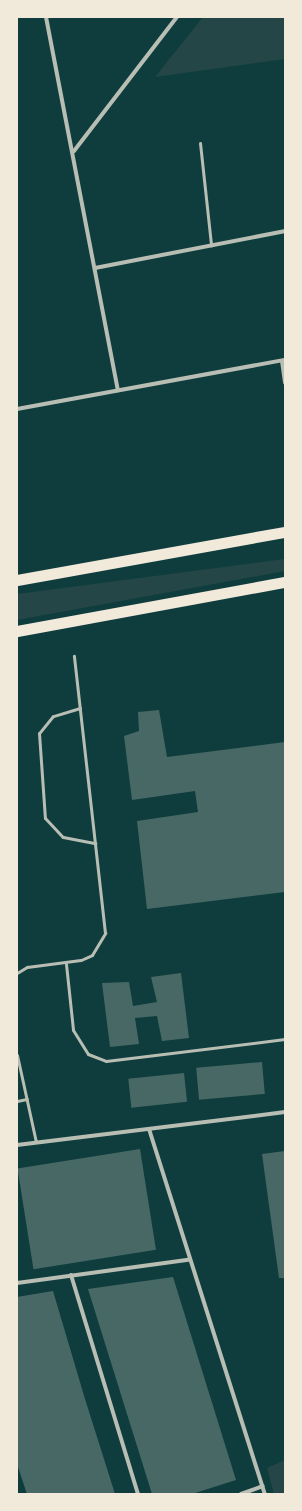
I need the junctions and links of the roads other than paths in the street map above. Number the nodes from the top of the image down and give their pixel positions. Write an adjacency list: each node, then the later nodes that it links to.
1 (46, 17): 4 (street)
2 (177, 17): 4 (street)
3 (200, 142): 6 (lane)
4 (74, 151): 7 (street)
5 (285, 230): 6 (street)
6 (211, 245): 7 (street)
7 (95, 268): 10 (street)
8 (283, 360): 9 (street); 10 (street)
9 (285, 383)
10 (118, 390): 11 (street)
11 (17, 409)
12 (285, 532): 13 (highway)
13 (17, 580)
14 (285, 582): 15 (highway)
15 (17, 631)
16 (74, 656): 17 (lane)
17 (80, 708): 18 (lane); 18 (lane)
18 (95, 843): 19 (lane)
19 (66, 964): 20 (lane); 21 (lane)
20 (17, 973)
21 (285, 1039)
22 (17, 1055): 23 (lane)
23 (27, 1099): 24 (lane); 27 (lane)
24 (17, 1100)
25 (285, 1112): 26 (street)
26 (149, 1128): 27 (street); 29 (street)
27 (36, 1142): 28 (street)
28 (17, 1145)
29 (188, 1260): 30 (street); 32 (street)
30 (71, 1275): 31 (street); 33 (street)
31 (17, 1283)
32 (263, 1486): 34 (street); 35 (street)
33 (138, 1494)
34 (241, 1494)
35 (265, 1494)

